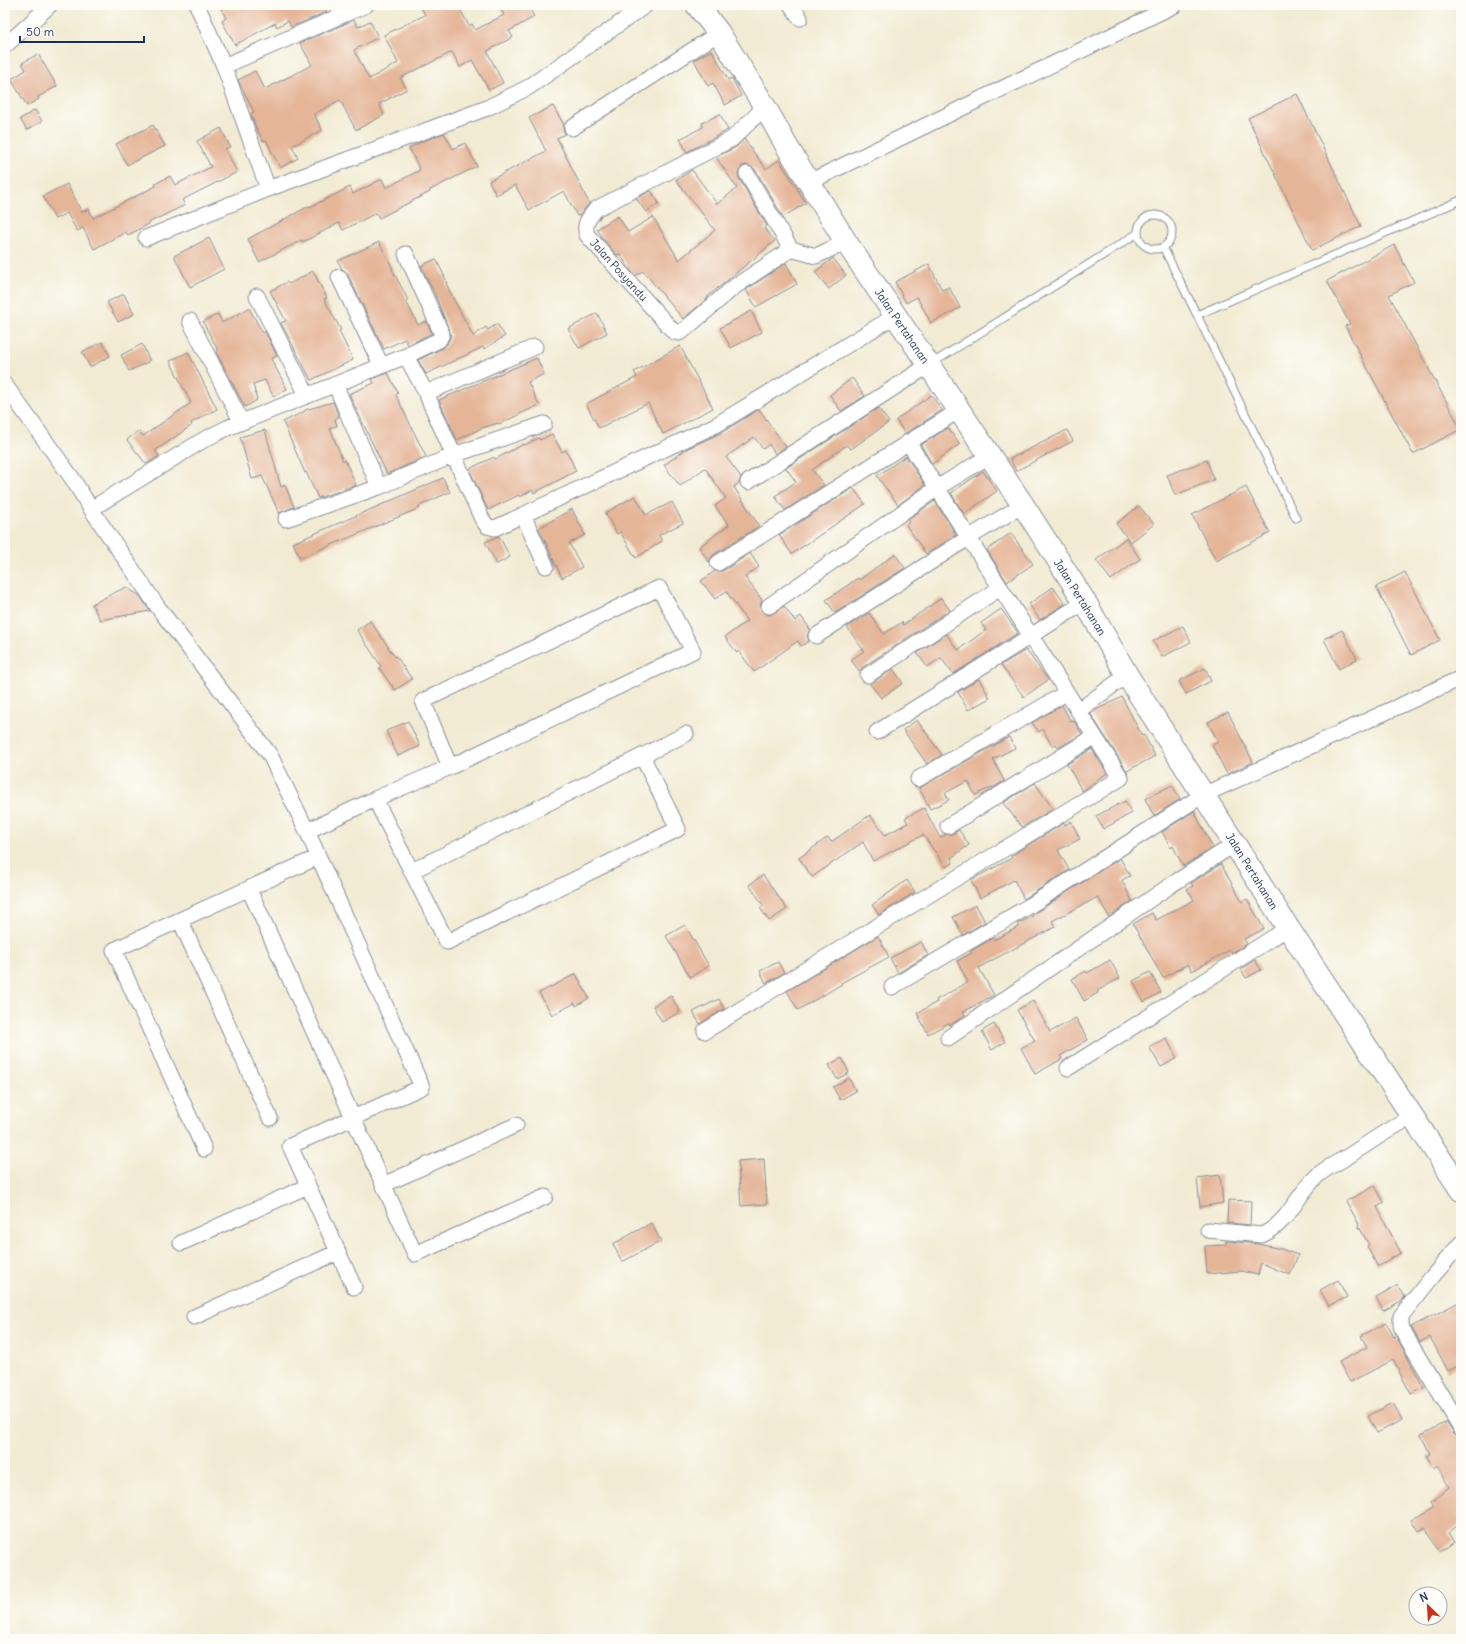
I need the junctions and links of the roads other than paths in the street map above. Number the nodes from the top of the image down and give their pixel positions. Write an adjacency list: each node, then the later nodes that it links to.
1 (50, 5): 10 (street)
2 (197, 5): 11 (street)
3 (366, 5): 11 (street)
4 (646, 5): 16 (street)
5 (697, 5): 9 (main road, Jalan Pertahanan)
6 (791, 5): 8 (street)
7 (1175, 5): 15 (street)
8 (800, 18)
9 (719, 34): 12 (main road, Jalan Pertahanan); 13 (street)
10 (5, 46)
11 (224, 66): 16 (street)
12 (765, 107): 15 (main road, Jalan Pertahanan); 22 (street, Jalan Posyandu)
13 (572, 128)
14 (747, 174): 22 (street)
15 (809, 182): 20 (main road, Jalan Pertahanan)
16 (268, 189): 19 (street)
17 (1461, 200): 26 (lane)
18 (1138, 233): 21 (lane); 21 (lane); 32 (lane)
19 (146, 238)
20 (846, 242): 22 (street); 27 (main road, Jalan Pertahanan)
21 (1163, 247): 26 (lane)
22 (791, 249)
23 (406, 254): 30 (street)
24 (339, 277): 31 (street)
25 (257, 296): 36 (street)
26 (1197, 315): 49 (lane)
27 (895, 316): 32 (main road, Jalan Pertahanan); 48 (street)
28 (190, 321): 38 (street)
29 (535, 347): 35 (street)
30 (406, 356): 31 (street); 35 (street)
31 (381, 365): 34 (street)
32 (929, 365): 37 (main road, Jalan Pertahanan); 43 (street)
33 (5, 384): 47 (street)
34 (335, 384): 36 (street); 44 (street)
35 (426, 393): 41 (street)
36 (307, 395): 38 (street)
37 (958, 411): 40 (street); 42 (main road, Jalan Pertahanan)
38 (241, 421): 47 (street)
39 (544, 424): 41 (street)
40 (908, 442): 45 (street); 52 (street)
41 (454, 455): 44 (street); 48 (street)
42 (989, 456): 45 (street); 46 (main road, Jalan Pertahanan)
43 (748, 482)
44 (379, 487): 50 (street)
45 (936, 488): 51 (street); 56 (street)
46 (1022, 506): 51 (street); 55 (main road, Jalan Pertahanan)
47 (91, 509): 73 (street)
48 (523, 514): 53 (street)
49 (1296, 518)
50 (286, 519)
51 (968, 538): 54 (street); 57 (street)
52 (718, 563)
53 (546, 566)
54 (1000, 588): 58 (street); 59 (street)
55 (1085, 602): 58 (street); 60 (main road, Jalan Pertahanan)
56 (769, 606)
57 (816, 636)
58 (1030, 636): 62 (street); 64 (street)
59 (868, 675)
60 (1127, 675): 63 (street); 70 (main road, Jalan Pertahanan)
61 (1461, 678): 70 (street)
62 (1066, 693): 63 (street); 69 (street)
63 (1078, 711): 66 (street)
64 (877, 732)
65 (686, 734): 67 (street)
66 (1094, 737): 72 (street); 81 (street)
67 (642, 756): 76 (street); 76 (street)
68 (450, 768): 68 (street); 71 (street)
69 (918, 779)
70 (1203, 794): 74 (main road, Jalan Pertahanan); 80 (street)
71 (376, 799): 73 (street); 76 (street)
72 (948, 826)
73 (307, 831): 75 (street)
74 (1235, 844): 79 (main road, Jalan Pertahanan); 82 (street)
75 (318, 857): 77 (street); 86 (street)
76 (412, 871)
77 (249, 889): 78 (street); 86 (street)
78 (180, 920): 85 (street); 88 (street)
79 (1288, 928): 83 (street); 84 (main road, Jalan Pertahanan)
80 (892, 987)
81 (705, 1031)
82 (948, 1038)
83 (1068, 1068)
84 (1412, 1116): 91 (main road, Jalan Pertahanan); 93 (street)
85 (270, 1118)
86 (353, 1118): 89 (street); 90 (street)
87 (516, 1125): 89 (street)
88 (204, 1149)
89 (383, 1185): 92 (street)
90 (308, 1186): 95 (street); 96 (street)
91 (1461, 1190)
92 (545, 1197)
93 (1208, 1230)
94 (1461, 1243): 99 (street)
95 (181, 1244)
96 (338, 1252): 97 (street); 98 (street)
97 (354, 1287)
98 (194, 1317)
99 (1461, 1428)

